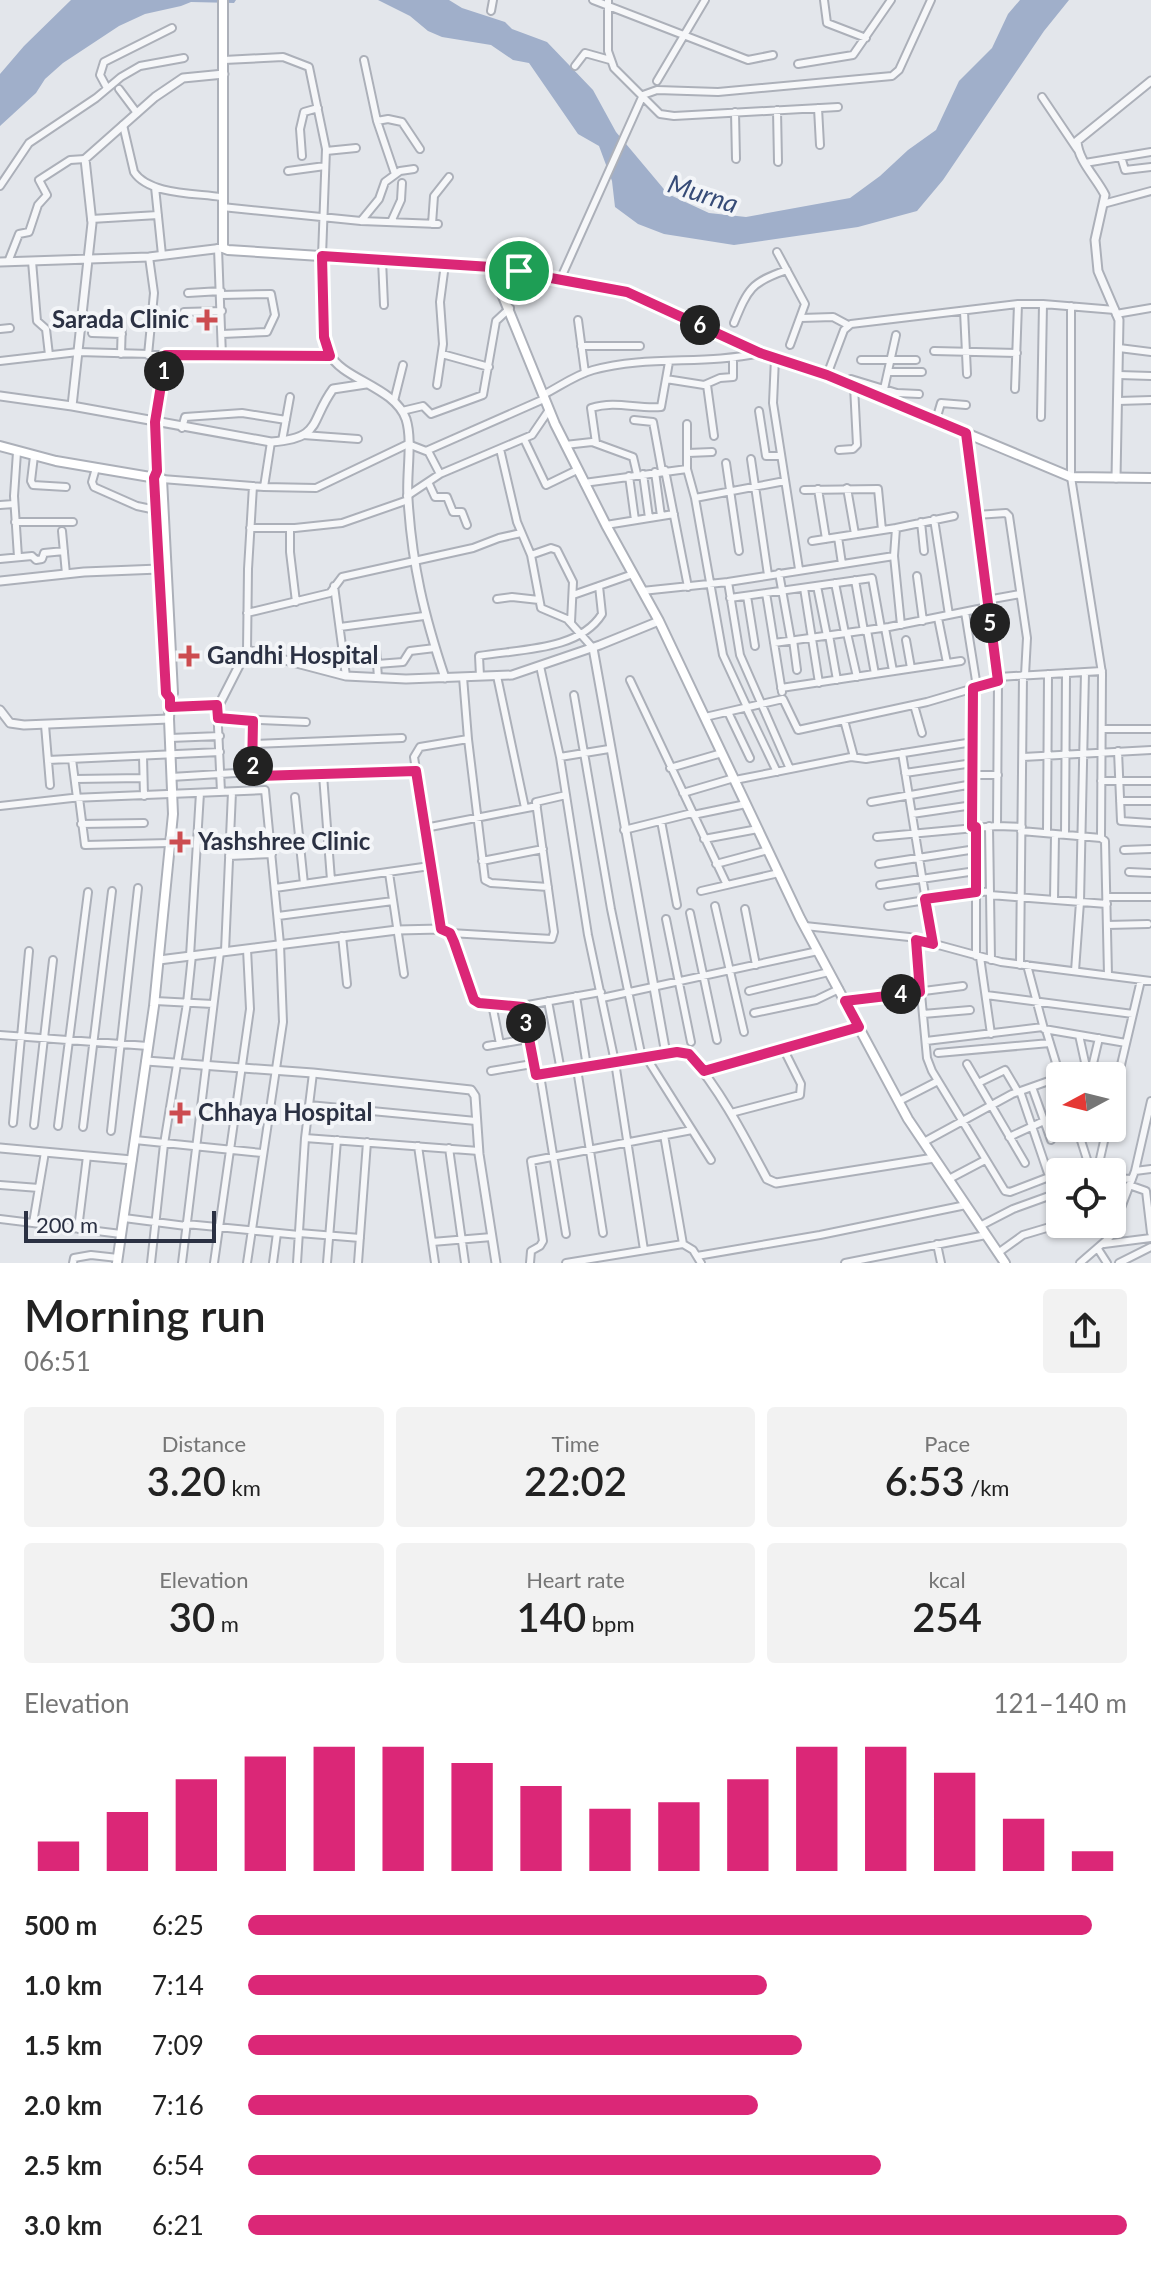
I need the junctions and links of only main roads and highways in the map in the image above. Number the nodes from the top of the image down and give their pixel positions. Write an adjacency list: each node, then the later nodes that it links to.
1 (223, 0): 2 (main road)
2 (491, 267): 5 (main road); 8 (main road)
3 (0, 446): 4 (main road)
4 (158, 476): 6 (main road); 6 (main road)
5 (1151, 478)
6 (167, 649): 7 (main road)
7 (118, 1261)
8 (1005, 1263)

